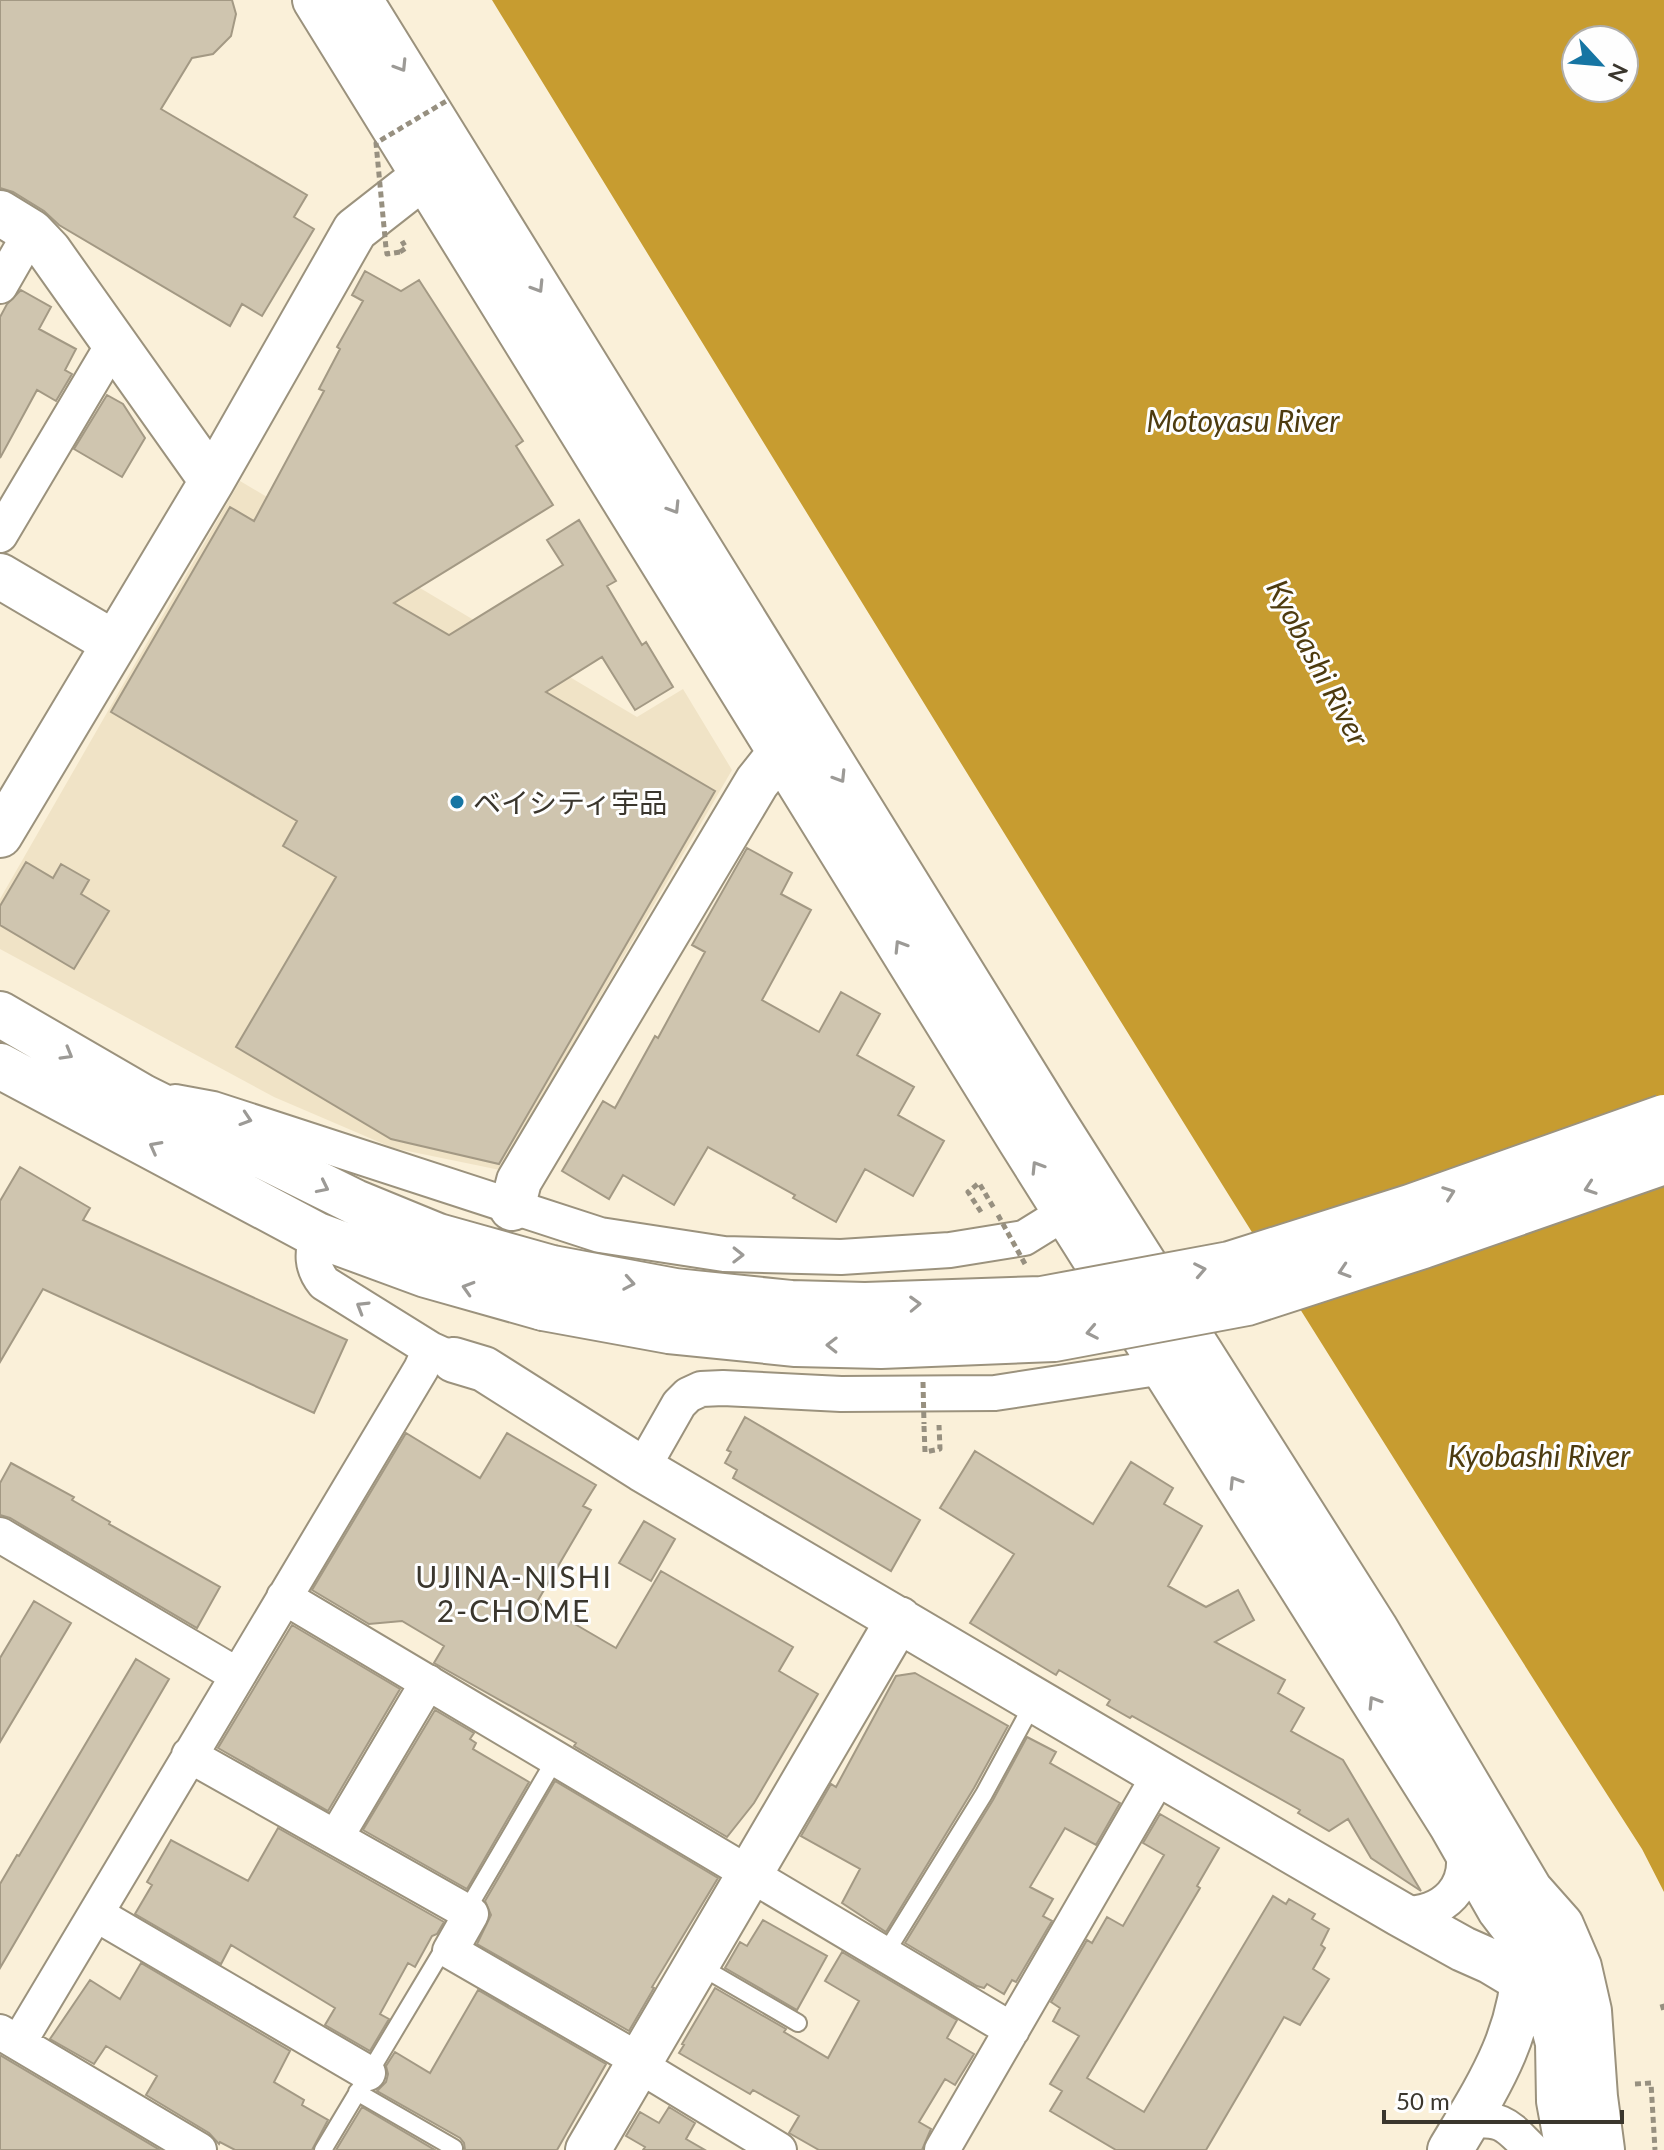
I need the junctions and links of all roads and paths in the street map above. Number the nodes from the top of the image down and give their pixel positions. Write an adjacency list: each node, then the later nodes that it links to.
1 (315, 0): 4 (street)
2 (360, 0): 4 (street, one-way to 4)
3 (448, 100): 7 (path, bridge)
4 (440, 166): 11 (street); 15 (street)
5 (15, 223): 9 (street); 10 (street)
6 (395, 246): 7 (path, bridge); 7 (path); 8 (path)
7 (400, 252)
8 (393, 258)
9 (0, 286)
10 (114, 343): 11 (street); 12 (street)
11 (212, 481): 14 (street)
12 (0, 535)
13 (0, 576): 14 (street)
14 (114, 643): 16 (street)
15 (797, 743): 22 (street); 23 (street)
16 (0, 835)
17 (0, 1014): 19 (street, one-way to 19)
18 (0, 1066): 25 (street, one-way to 18)
19 (143, 1097): 23 (street, one-way to 23); 27 (street, one-way to 27)
20 (1664, 1117): 27 (street, one-way to 20, bridge)
21 (1664, 1162): 27 (street, one-way to 27, bridge)
22 (1082, 1203): 23 (street, one-way to 22); 29 (street)
23 (512, 1208)
24 (983, 1215): 26 (path, bridge)
25 (317, 1235): 27 (street, one-way to 25); 28 (street, one-way to 25)
26 (1032, 1275)
27 (548, 1288)
28 (442, 1354): 32 (street); 34 (street)
29 (1183, 1364): 32 (street); 36 (street); 43 (street, one-way to 29)
30 (923, 1377): 31 (path, bridge)
31 (939, 1412)
32 (642, 1469): 35 (street)
33 (0, 1535): 37 (street)
34 (284, 1597): 37 (street); 38 (street)
35 (899, 1619): 39 (street); 45 (street)
36 (1375, 1628): 53 (street); 61 (street)
37 (237, 1675): 40 (street)
38 (428, 1682): 41 (street); 44 (street)
39 (1035, 1700): 42 (street); 50 (lane)
40 (189, 1755): 44 (street); 46 (street)
41 (556, 1758): 45 (street); 47 (lane)
42 (1160, 1774): 48 (street); 56 (street)
43 (1452, 1826): 48 (street); 53 (street)
44 (336, 1837): 47 (street)
45 (750, 1874): 50 (street); 51 (street)
46 (96, 1914): 57 (street); 60 (street)
47 (471, 1914): 49 (street)
48 (1400, 1914): 53 (street)
49 (450, 1951): 58 (street); 60 (lane)
50 (885, 1954): 56 (street)
51 (696, 1964): 55 (lane); 58 (street)
52 (1664, 2005): 54 (path)
53 (1548, 2007): 59 (street); 59 (street); 61 (street); 70 (street)
54 (1664, 2011)
55 (798, 2023)
56 (1012, 2030): 68 (street)
57 (9, 2037): 64 (street)
58 (639, 2063): 66 (street); 67 (street)
59 (1500, 2066): 62 (street)
60 (362, 2083): 63 (lane); 65 (lane)
61 (1615, 2090): 71 (street); 72 (path)
62 (1459, 2135): 69 (street)
63 (454, 2148)
64 (199, 2150)
65 (323, 2150)
66 (588, 2150)
67 (779, 2150)
68 (942, 2150)
69 (1532, 2150)
70 (1568, 2150)
71 (1602, 2150)
72 (1655, 2150)

